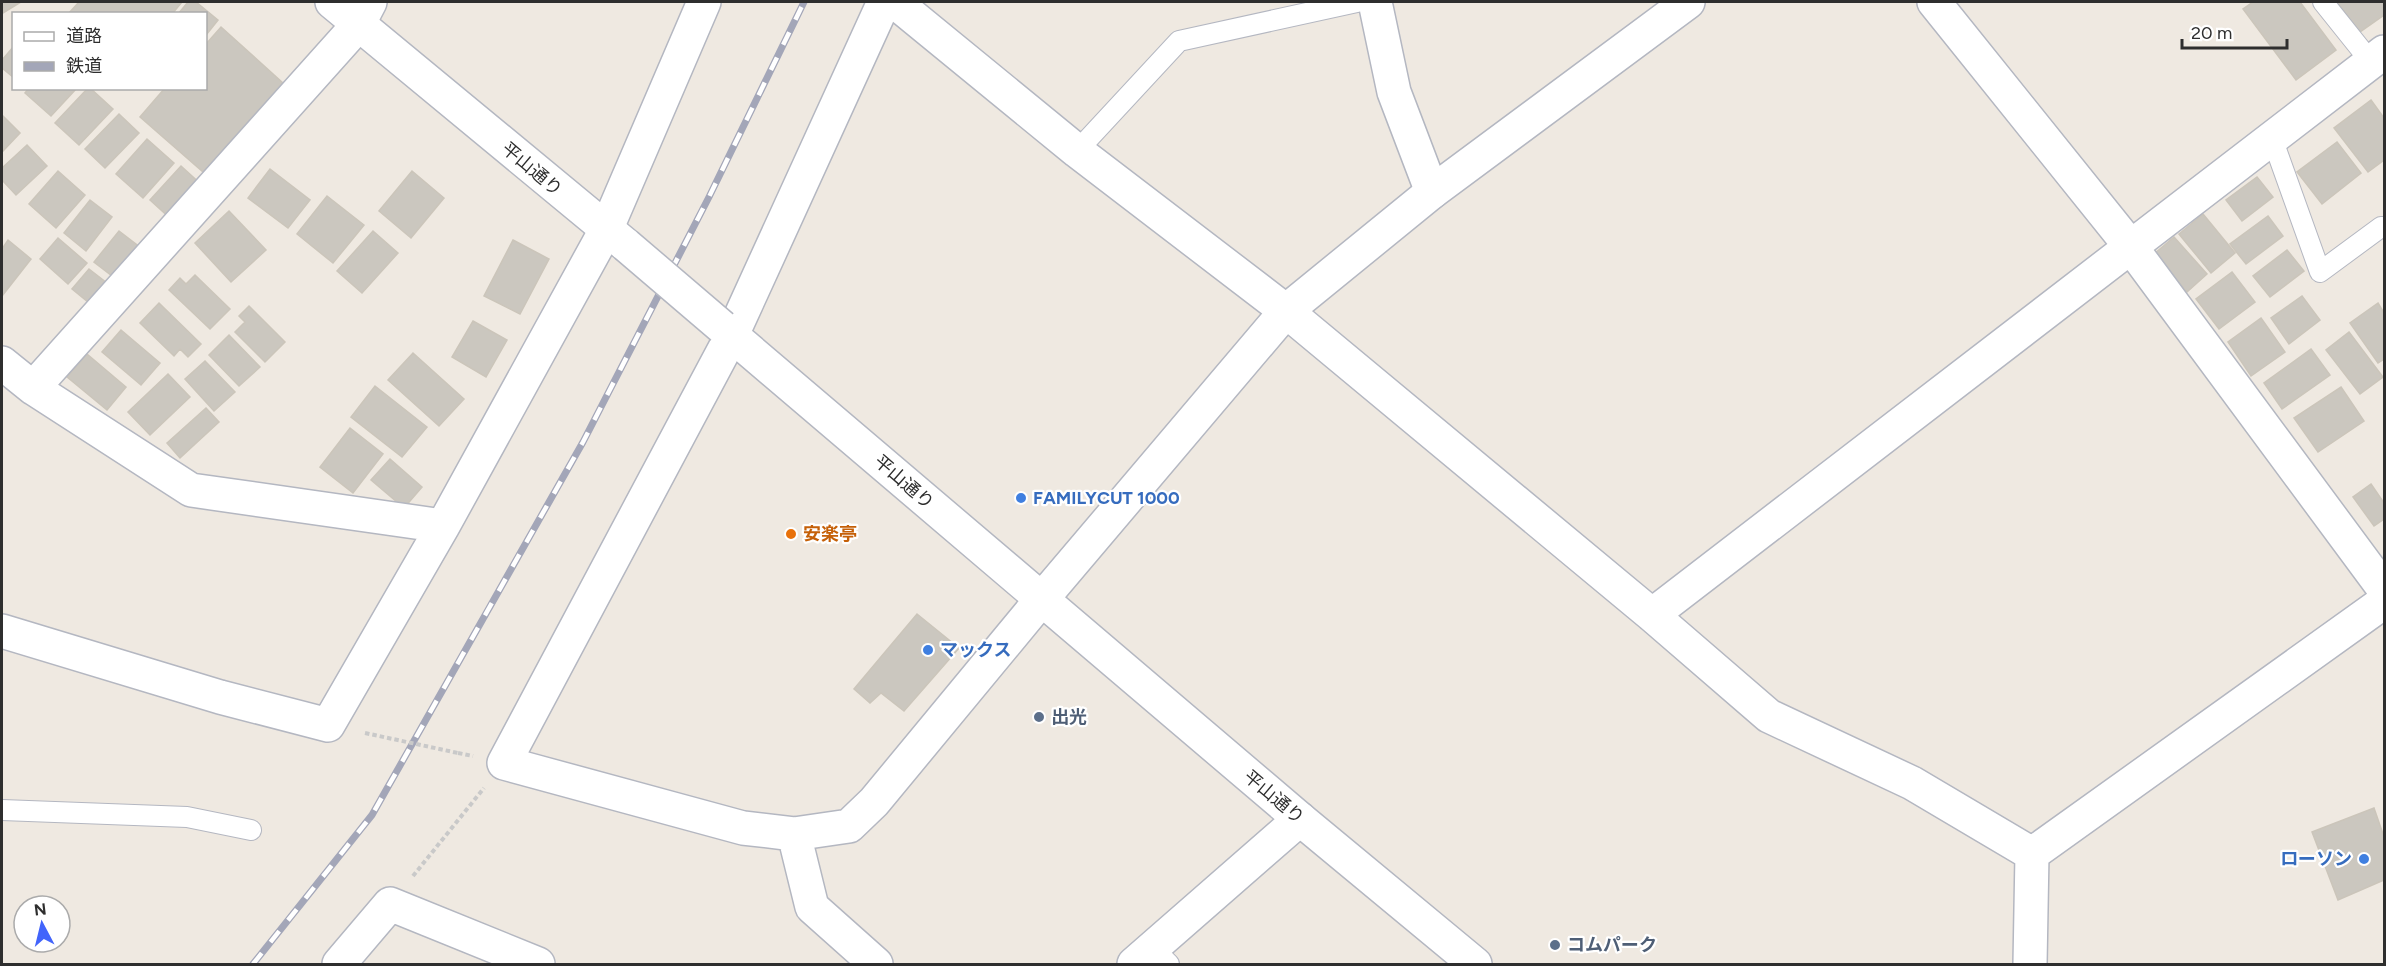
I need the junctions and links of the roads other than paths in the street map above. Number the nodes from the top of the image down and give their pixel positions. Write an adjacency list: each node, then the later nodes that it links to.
1 (332, 2): 10 (street, 平山通り)
2 (704, 2): 16 (street)
3 (884, 2): 19 (street)
4 (895, 2): 13 (street)
5 (1357, 2): 13 (lane)
6 (1375, 2): 14 (street)
7 (1688, 2): 14 (street)
8 (1934, 2): 17 (street)
9 (2323, 2): 11 (lane)
10 (364, 13): 16 (street, 平山通り); 21 (street)
11 (2378, 57): 12 (street)
12 (2272, 138): 15 (lane); 17 (street)
13 (1077, 151): 18 (street)
14 (1432, 192): 18 (street)
15 (2381, 227)
16 (616, 238): 19 (street, 平山通り, bridge); 22 (street)
17 (2131, 247): 23 (street); 26 (street)
18 (1286, 311): 24 (street); 26 (street)
19 (727, 331): 24 (street, 平山通り); 31 (street)
20 (2, 363): 21 (street)
21 (33, 388): 22 (street)
22 (443, 526): 27 (street)
23 (2385, 590)
24 (1041, 600): 29 (street, 平山通り); 31 (street)
25 (2385, 602): 32 (street)
26 (1652, 615): 32 (street)
27 (2, 631)
28 (2, 810): 30 (lane)
29 (1300, 819): 33 (street); 37 (street, 平山通り)
30 (250, 830)
31 (794, 834): 36 (street)
32 (2031, 854): 38 (street)
33 (1152, 959)
34 (339, 964): 35 (street)
35 (538, 964)
36 (876, 964)
37 (1476, 964)
38 (2030, 964)

